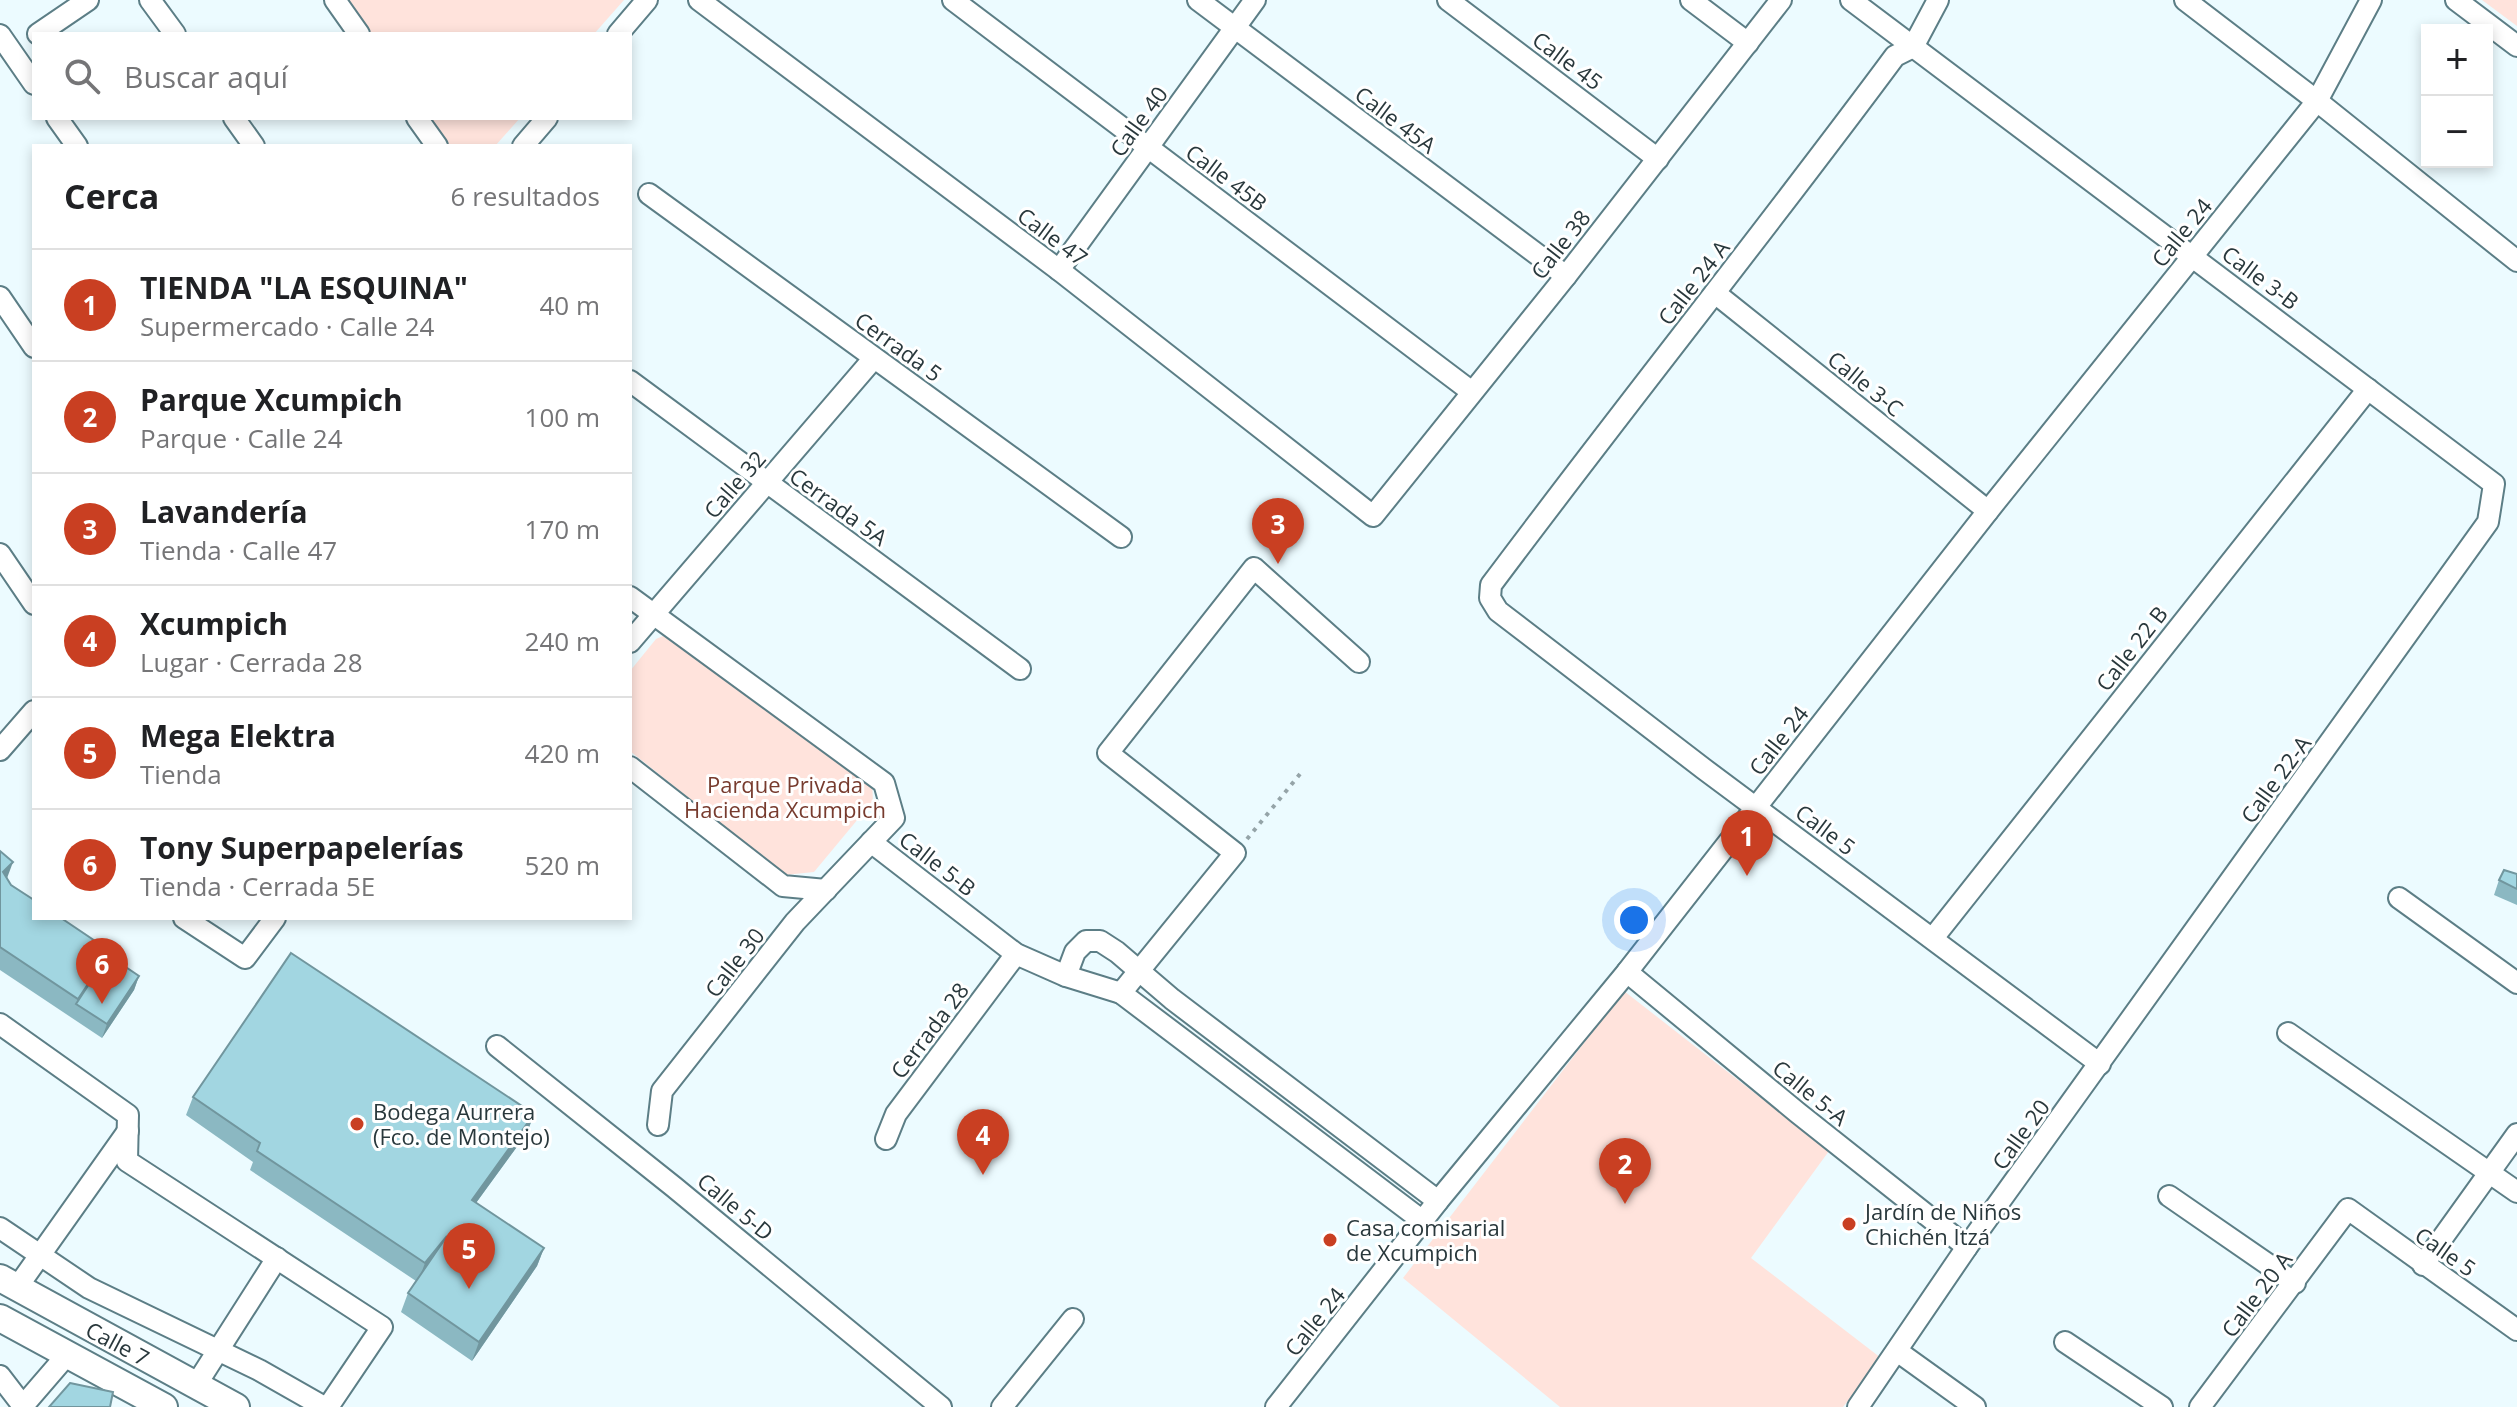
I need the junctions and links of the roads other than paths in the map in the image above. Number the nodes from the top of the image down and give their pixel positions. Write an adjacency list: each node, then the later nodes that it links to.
1 (88, 0): 18 (street)
2 (150, 0): 19 (street)
3 (335, 0): 20 (street)
4 (647, 0): 21 (street)
5 (699, 0): 42 (street, Calle 47)
6 (953, 0): 37 (street, Calle 45B)
7 (1198, 0): 17 (street, Calle 45A)
8 (1255, 0): 17 (street, Calle 40)
9 (1448, 0): 38 (street, Calle 45)
10 (1691, 0): 23 (street)
11 (1781, 0): 23 (street, Calle 38)
12 (1851, 0): 25 (street, Calle 3-B)
13 (1938, 0): 25 (street, Calle 24 A)
14 (2185, 0): 28 (street)
15 (2371, 0): 28 (street, Calle 24)
16 (2456, 0): 24 (street)
17 (1235, 28): 37 (street, Calle 40); 43 (street, Calle 45A)
18 (42, 32)
19 (174, 32)
20 (358, 32)
21 (620, 32)
22 (32, 38): 26 (street)
23 (1748, 43): 38 (street, Calle 38)
24 (2517, 46)
25 (1913, 47): 40 (street, Calle 3-B); 44 (street, Calle 24 A)
26 (4, 49): 27 (street)
27 (32, 82)
28 (2317, 101): 40 (street, Calle 24); 41 (street)
29 (58, 120): 33 (street)
30 (235, 120): 34 (street)
31 (418, 120): 35 (street)
32 (545, 120): 36 (street)
33 (76, 144)
34 (253, 144)
35 (436, 144)
36 (525, 144)
37 (1149, 148): 42 (street, Calle 40); 50 (street, Calle 45B)
38 (1658, 159): 43 (street, Calle 38)
39 (649, 194): 47 (street, Cerrada 5)
40 (2193, 255): 49 (street, Calle 3-B); 52 (street, Calle 24)
41 (2517, 261)
42 (1059, 270): 53 (street, Calle 47)
43 (1566, 276): 50 (street, Calle 38)
44 (1715, 293): 52 (street, Calle 3-C); 58 (street, Calle 24 A)
45 (0, 297): 46 (street)
46 (32, 344)
47 (874, 358): 51 (street, Calle 32); 55 (street, Cerrada 5)
48 (632, 382): 51 (street, Cerrada 5A)
49 (2368, 389): 54 (street, Calle 3-B); 73 (street, Calle 22 B)
50 (1472, 392): 53 (street, Calle 38)
51 (767, 482): 60 (street, Calle 32); 63 (street, Cerrada 5A)
52 (1988, 511): 67 (street, Calle 24)
53 (1373, 516)
54 (2488, 522): 83 (street, Calle 22-A)
55 (1121, 537)
56 (0, 554): 59 (street)
57 (632, 598): 60 (street)
58 (1490, 598): 67 (street, Calle 5)
59 (32, 601)
60 (654, 614): 61 (street, Calle 32); 68 (street, Calle 5-B)
61 (632, 640)
62 (1359, 662): 75 (street)
63 (1020, 669)
64 (32, 713): 65 (street)
65 (0, 750)
66 (632, 769): 69 (street)
67 (1756, 807): 73 (street, Calle 5); 76 (street, Calle 24)
68 (871, 842): 69 (street, Calle 30); 74 (street, Calle 5-B)
69 (826, 890): 84 (street, Calle 30)
70 (2399, 898): 78 (street)
71 (187, 920): 72 (street)
72 (274, 920)
73 (1933, 938): 83 (street, Calle 5)
74 (1016, 954): 77 (street, Calle 5-B); 87 (street, Cerrada 28)
75 (1139, 972): 77 (street); 79 (street); 91 (street)
76 (1627, 972): 91 (street, Calle 24); 95 (street, Calle 5-A)
77 (1066, 976): 79 (street, Calle 5-B)
78 (2517, 983)
79 (1121, 993): 93 (street, Calle 5-B)
80 (0, 1024): 85 (street)
81 (2288, 1033): 88 (street)
82 (497, 1046): 115 (street, Calle 5-D)
83 (2100, 1064): 95 (street, Calle 20)
84 (658, 1125)
85 (128, 1131): 96 (street); 97 (street)
86 (2517, 1134): 88 (street)
87 (886, 1139)
88 (2489, 1173): 89 (street); 98 (street)
89 (2517, 1192)
90 (2169, 1196): 99 (street)
91 (1438, 1201): 93 (street, Calle 24)
92 (2348, 1209): 98 (street, Calle 5); 99 (street, Calle 20 A)
93 (1424, 1222): 117 (street, Calle 24)
94 (0, 1228): 96 (street)
95 (1967, 1247): 107 (street, Calle 20)
96 (40, 1256): 100 (street); 106 (street)
97 (277, 1258): 106 (street); 114 (street)
98 (2423, 1265): 104 (street, Calle 5)
99 (2295, 1283): 121 (street, Calle 20 A)
100 (8, 1284): 101 (main road); 110 (main road, Calle 7)
101 (0, 1310)
102 (0, 1318): 108 (main road)
103 (1073, 1319): 116 (street)
104 (2517, 1330)
105 (2065, 1342): 120 (street)
106 (218, 1350): 110 (street); 114 (street)
107 (1897, 1351): 118 (street, Calle 20); 119 (street)
108 (66, 1356): 111 (main road); 112 (street)
109 (0, 1376): 112 (street)
110 (189, 1396): 113 (main road, Calle 7)
111 (157, 1405)
112 (22, 1406)
113 (236, 1407)
114 (326, 1407)
115 (941, 1407)
116 (1002, 1407)
117 (1276, 1407)
118 (1858, 1407)
119 (1975, 1407)
120 (2162, 1407)
121 (2200, 1407)

